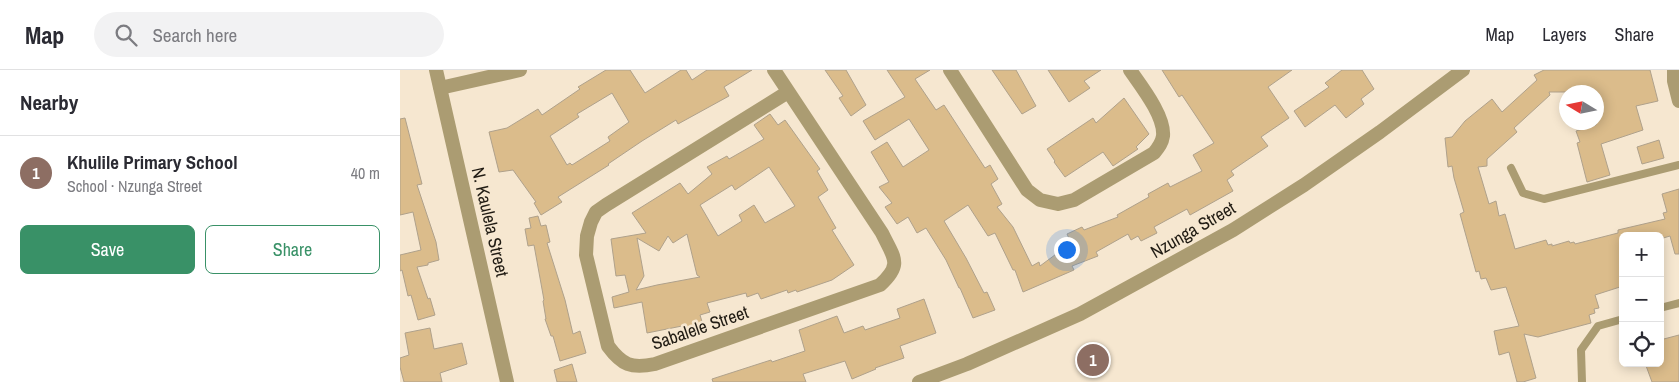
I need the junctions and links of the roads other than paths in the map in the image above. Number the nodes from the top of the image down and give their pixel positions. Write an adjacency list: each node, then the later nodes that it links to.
1 (436, 70): 8 (street, N. Kaulela Street)
2 (520, 70): 8 (street)
3 (774, 70): 9 (street, Sabalele Street)
4 (950, 70): 5 (street)
5 (1130, 70)
6 (1462, 70): 17 (street, Nzunga Street)
7 (1674, 70): 10 (street)
8 (440, 88): 16 (street, N. Kaulela Street)
9 (788, 92): 9 (street, Sabalele Street)
10 (1679, 101)
11 (1679, 165): 12 (lane)
12 (1510, 168)
13 (1679, 303): 14 (lane)
14 (1664, 307)
15 (1619, 320): 18 (lane)
16 (507, 382)
17 (919, 382)
18 (1582, 382)

